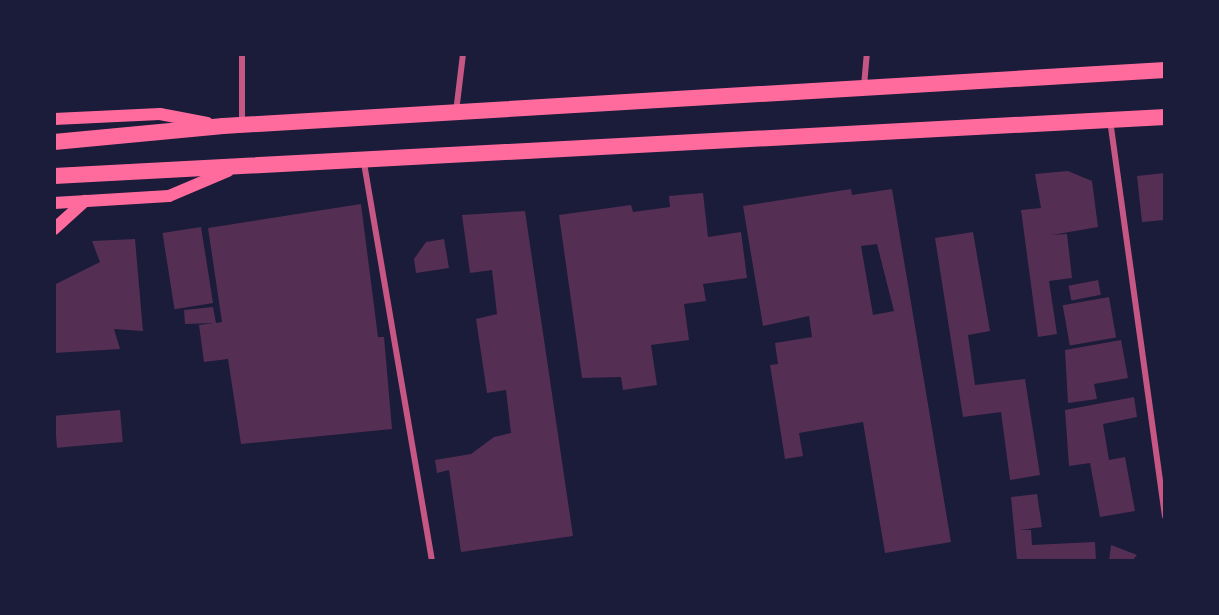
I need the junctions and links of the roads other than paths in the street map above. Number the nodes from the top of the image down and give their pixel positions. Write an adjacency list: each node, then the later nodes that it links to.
1 (242, 54): 11 (street)
2 (463, 54): 6 (street)
3 (867, 54): 5 (street)
4 (1165, 70): 5 (highway)
5 (864, 88): 6 (highway)
6 (456, 112): 11 (highway)
7 (1165, 117): 9 (highway)
8 (54, 119): 10 (main road)
9 (1110, 120): 13 (highway); 19 (street)
10 (223, 126): 11 (highway); 12 (highway)
11 (242, 126)
12 (54, 142)
13 (364, 163): 14 (highway); 20 (street)
14 (228, 171): 15 (highway); 16 (main road)
15 (54, 176)
16 (85, 201): 17 (main road); 18 (main road)
17 (54, 203)
18 (54, 229)
19 (1165, 516)
20 (432, 561)

